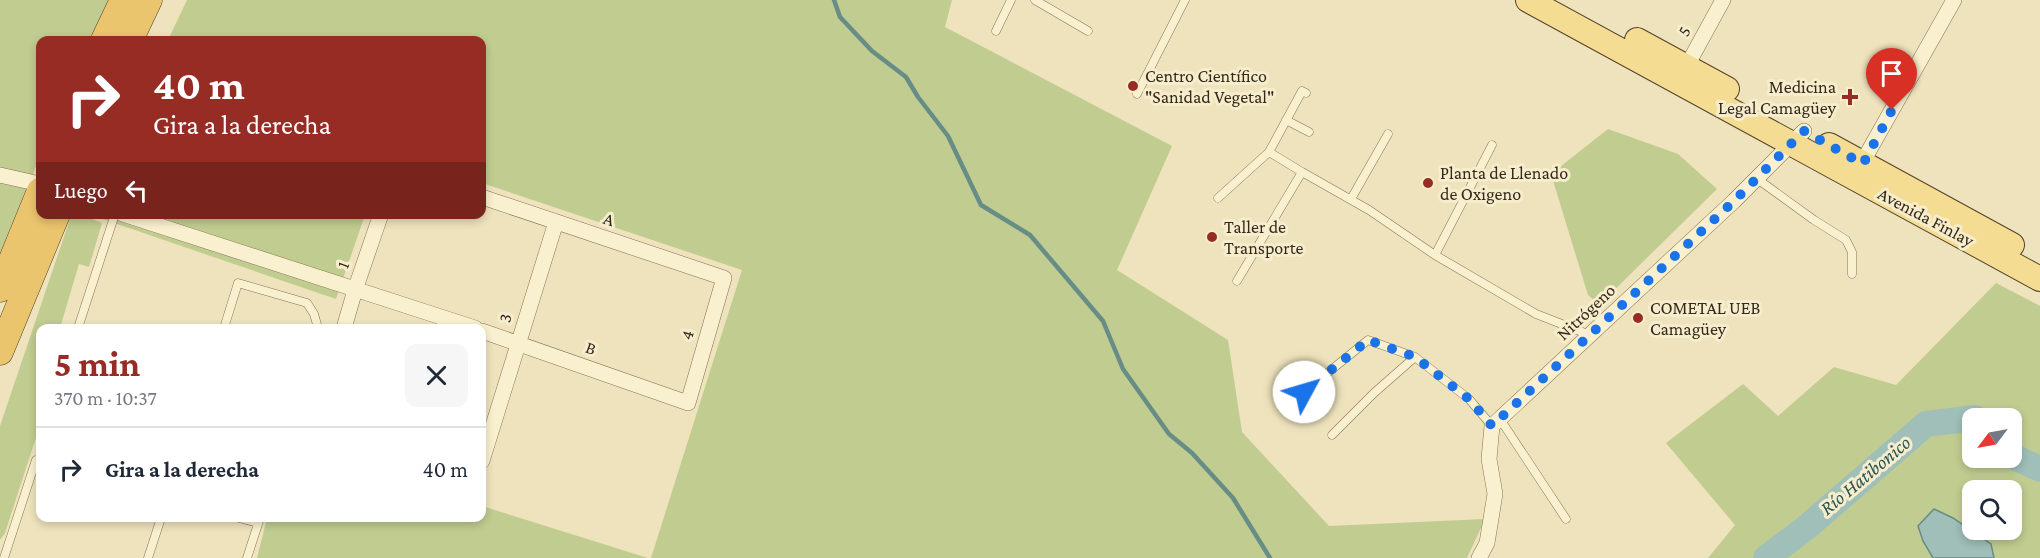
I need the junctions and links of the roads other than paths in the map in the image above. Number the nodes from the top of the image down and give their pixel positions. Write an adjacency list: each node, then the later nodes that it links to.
1 (123, 0): 12 (highway)
2 (149, 0): 13 (highway)
3 (1011, 0): 10 (lane)
4 (1035, 0): 11 (lane)
5 (1185, 0): 16 (lane)
6 (1528, 0): 14 (main road, Avenida Finlay)
7 (1562, 0): 14 (main road, Avenida Finlay)
8 (1723, 0): 14 (street, 5)
9 (1954, 0): 23 (street)
10 (996, 31)
11 (1088, 31)
12 (106, 36)
13 (132, 36)
14 (1682, 74): 20 (main road, Avenida Finlay)
15 (1306, 93): 17 (lane)
16 (1137, 94)
17 (1286, 120): 18 (lane); 22 (lane)
18 (1309, 132)
19 (1388, 134): 30 (lane)
20 (1798, 137): 23 (main road, Avenida Finlay); 26 (street, Nitrógeno)
21 (1492, 145): 37 (lane)
22 (1269, 152): 24 (lane); 29 (lane)
23 (1858, 171): 38 (main road, Avenida Finlay)
24 (1302, 172): 30 (lane); 41 (lane)
25 (0, 176): 27 (street)
26 (1756, 178): 39 (lane); 50 (street, Nitrógeno)
27 (36, 183)
28 (486, 198): 36 (street, A)
29 (1218, 198)
30 (1351, 200): 37 (lane)
31 (36, 201): 42 (highway)
32 (55, 219): 52 (highway)
33 (113, 219): 44 (lane)
34 (138, 219): 43 (street)
35 (379, 219): 43 (street, 1)
36 (556, 222): 40 (street, A); 51 (street, 3)
37 (1435, 255): 50 (lane)
38 (2040, 273)
39 (1852, 274)
40 (724, 278): 55 (street, 4)
41 (1238, 281)
42 (0, 289)
43 (355, 290): 47 (street, 1); 48 (street)
44 (79, 324)
45 (225, 324): 46 (lane)
46 (317, 324)
47 (345, 324)
48 (462, 324)
49 (486, 332): 51 (street, B)
50 (1590, 335): 56 (street, Nitrógeno)
51 (518, 343): 55 (street, B); 58 (street, 3)
52 (0, 352)
53 (1415, 357): 54 (lane); 56 (lane); 57 (lane)
54 (1304, 392)
55 (688, 403)
56 (1496, 422): 60 (lane); 66 (street)
57 (1332, 435)
58 (486, 448)
59 (36, 460): 63 (lane)
60 (1566, 519)
61 (160, 522): 64 (lane)
62 (258, 522): 65 (lane)
63 (4, 558)
64 (148, 558)
65 (247, 558)
66 (1479, 558)

